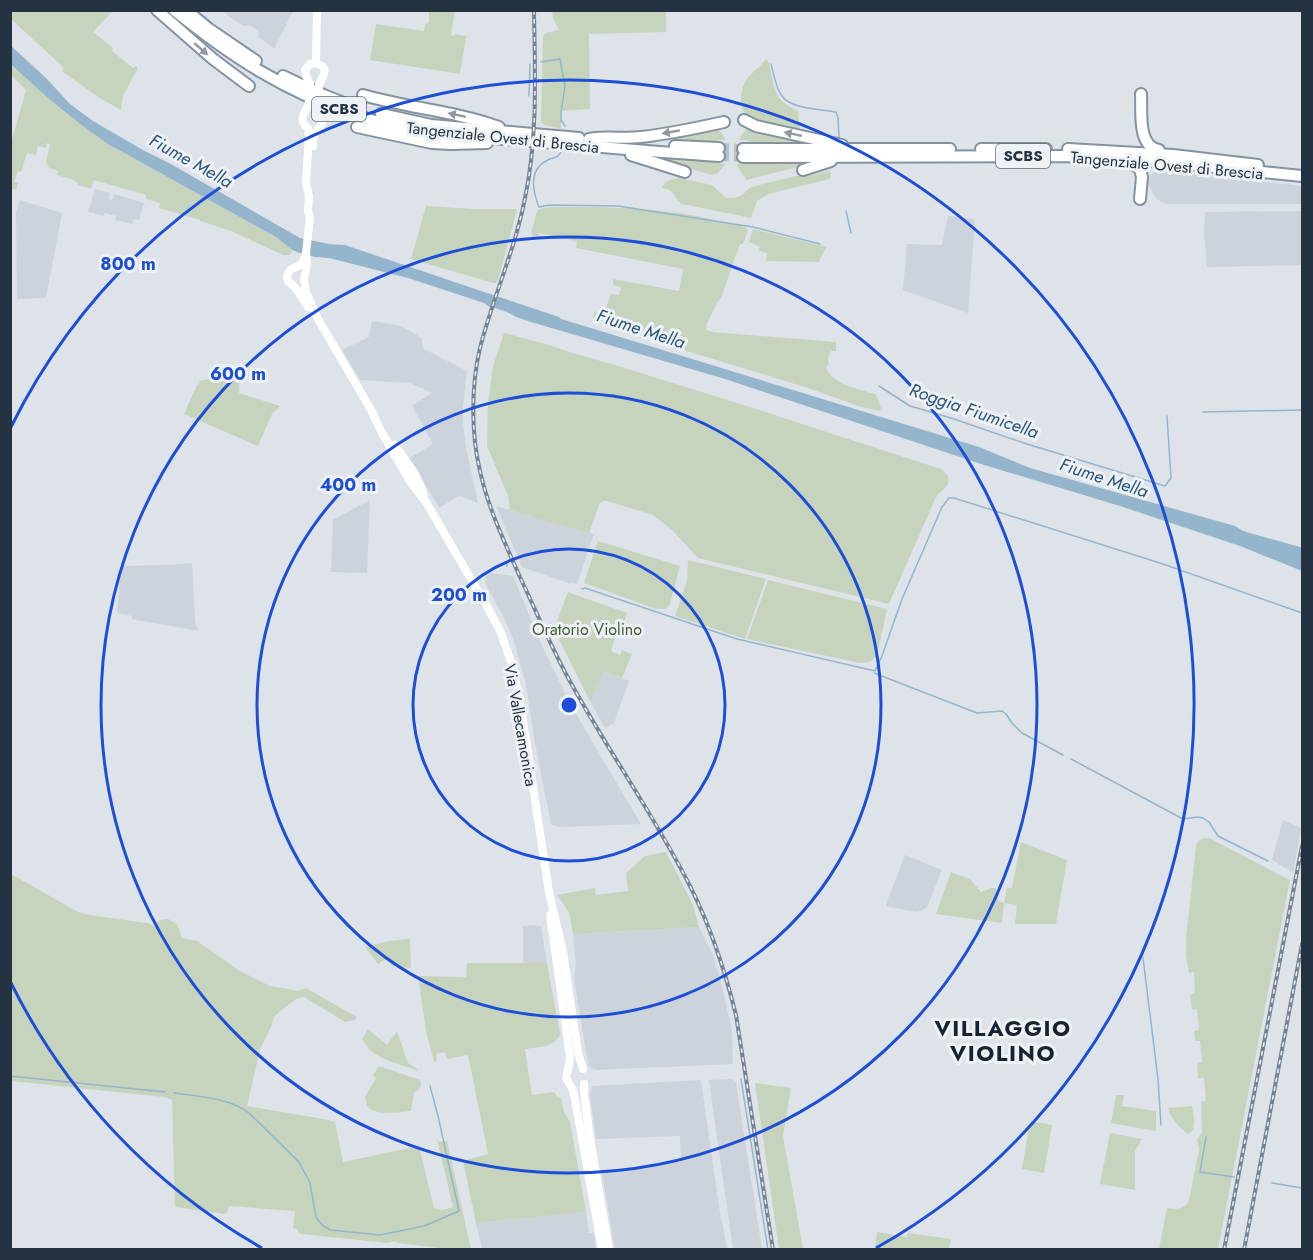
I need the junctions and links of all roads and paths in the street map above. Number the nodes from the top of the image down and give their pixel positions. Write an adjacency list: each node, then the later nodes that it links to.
1 (157, 10): 7 (highway, one-way to 7)
2 (174, 10): 18 (highway, Tangenziale Ovest di Brescia / SCBS)
3 (186, 10): 16 (highway, Tangenziale Ovest di Brescia / SCBS)
4 (317, 10): 5 (main road)
5 (316, 63): 6 (main road); 6 (main road)
6 (315, 83): 10 (main road, bridge)
7 (249, 86)
8 (1141, 94): 17 (highway)
9 (363, 95): 16 (highway, one-way to 9)
10 (313, 107): 13 (main road); 14 (main road)
11 (744, 120): 23 (highway, one-way to 11)
12 (724, 122): 19 (highway, one-way to 19)
13 (308, 128): 14 (main road); 31 (main road)
14 (318, 128): 31 (main road)
15 (357, 128): 18 (highway)
16 (513, 132): 19 (highway, Tangenziale Ovest di Brescia / SCBS)
17 (1143, 136): 20 (highway); 25 (highway)
18 (530, 141): 19 (highway, Tangenziale Ovest di Brescia / SCBS)
19 (591, 143): 21 (highway, Tangenziale Ovest di Brescia / SCBS); 28 (highway)
20 (1102, 150): 23 (highway, Tangenziale Ovest di Brescia / SCBS); 25 (highway, Tangenziale Ovest di Brescia / SCBS)
21 (719, 152)
22 (743, 153): 23 (highway, Tangenziale Ovest di Brescia / SCBS)
23 (879, 153): 24 (highway, Tangenziale Ovest di Brescia / SCBS); 26 (highway)
24 (1125, 159): 25 (highway, Tangenziale Ovest di Brescia / SCBS); 30 (highway)
25 (1169, 159): 27 (highway, Tangenziale Ovest di Brescia / SCBS); 29 (highway, Tangenziale Ovest di Brescia / SCBS); 30 (highway)
26 (803, 170)
27 (1302, 170)
28 (685, 172)
29 (1302, 176)
30 (1142, 177): 32 (highway)
31 (309, 196): 33 (main road)
32 (1140, 199)
33 (306, 253): 34 (main road); 35 (main road)
34 (297, 268): 35 (main road); 36 (main road)
35 (305, 277): 36 (main road); 37 (main road, Via Vallecamonica)
36 (293, 285): 37 (main road, Via Vallecamonica)
37 (318, 320): 38 (main road, Via Vallecamonica)
38 (549, 896): 39 (main road, Via Vallecamonica); 40 (main road, Via Vallecamonica)
39 (583, 1069): 40 (main road); 41 (main road)
40 (568, 1070): 42 (main road)
41 (584, 1084): 42 (main road); 44 (main road)
42 (570, 1086): 43 (main road)
43 (602, 1250)
44 (609, 1250)

